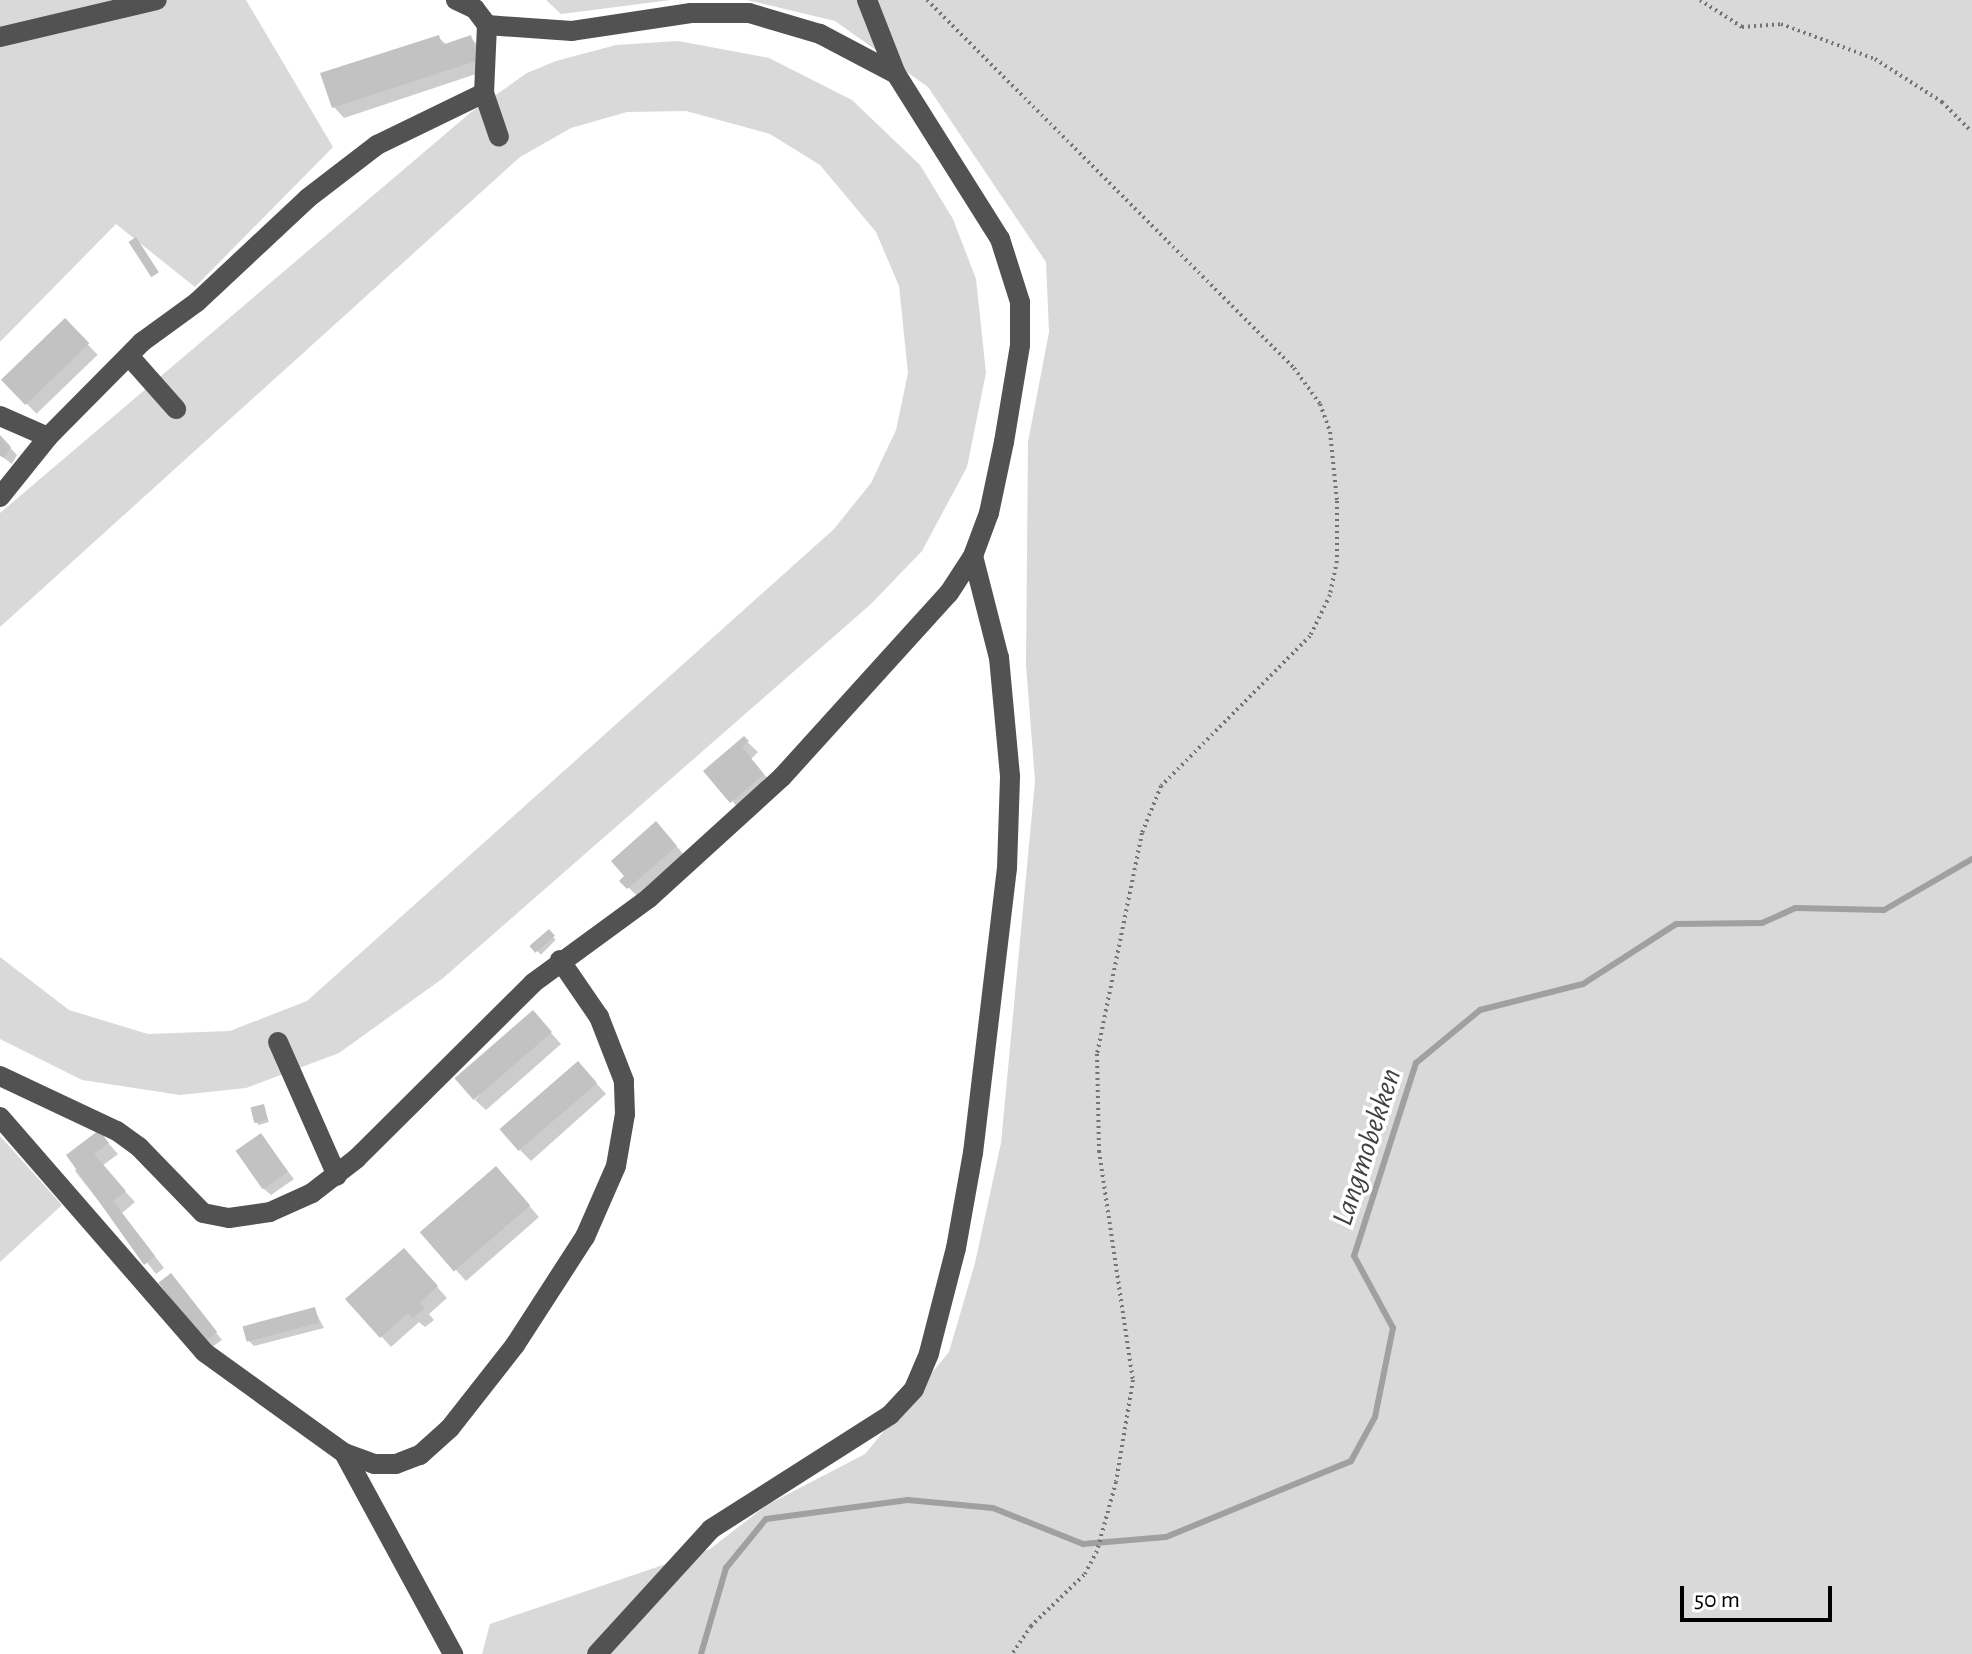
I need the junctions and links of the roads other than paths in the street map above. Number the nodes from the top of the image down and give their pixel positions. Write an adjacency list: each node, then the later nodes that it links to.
1 (157, 0): 5 (street)
2 (456, 0): 4 (street)
3 (867, 0): 6 (street)
4 (487, 25): 6 (street); 7 (street)
5 (0, 37)
6 (896, 74): 14 (street)
7 (484, 93): 8 (street); 9 (street)
8 (499, 137)
9 (129, 356): 10 (street); 12 (street)
10 (176, 409)
11 (0, 416): 12 (street)
12 (48, 437): 13 (street)
13 (0, 497)
14 (973, 556): 15 (street); 22 (street)
15 (560, 960): 19 (street); 20 (street)
16 (278, 1042): 19 (street)
17 (0, 1076): 19 (street)
18 (0, 1117): 20 (street)
19 (337, 1176)
20 (344, 1453): 21 (street)
21 (453, 1654)
22 (597, 1654)

